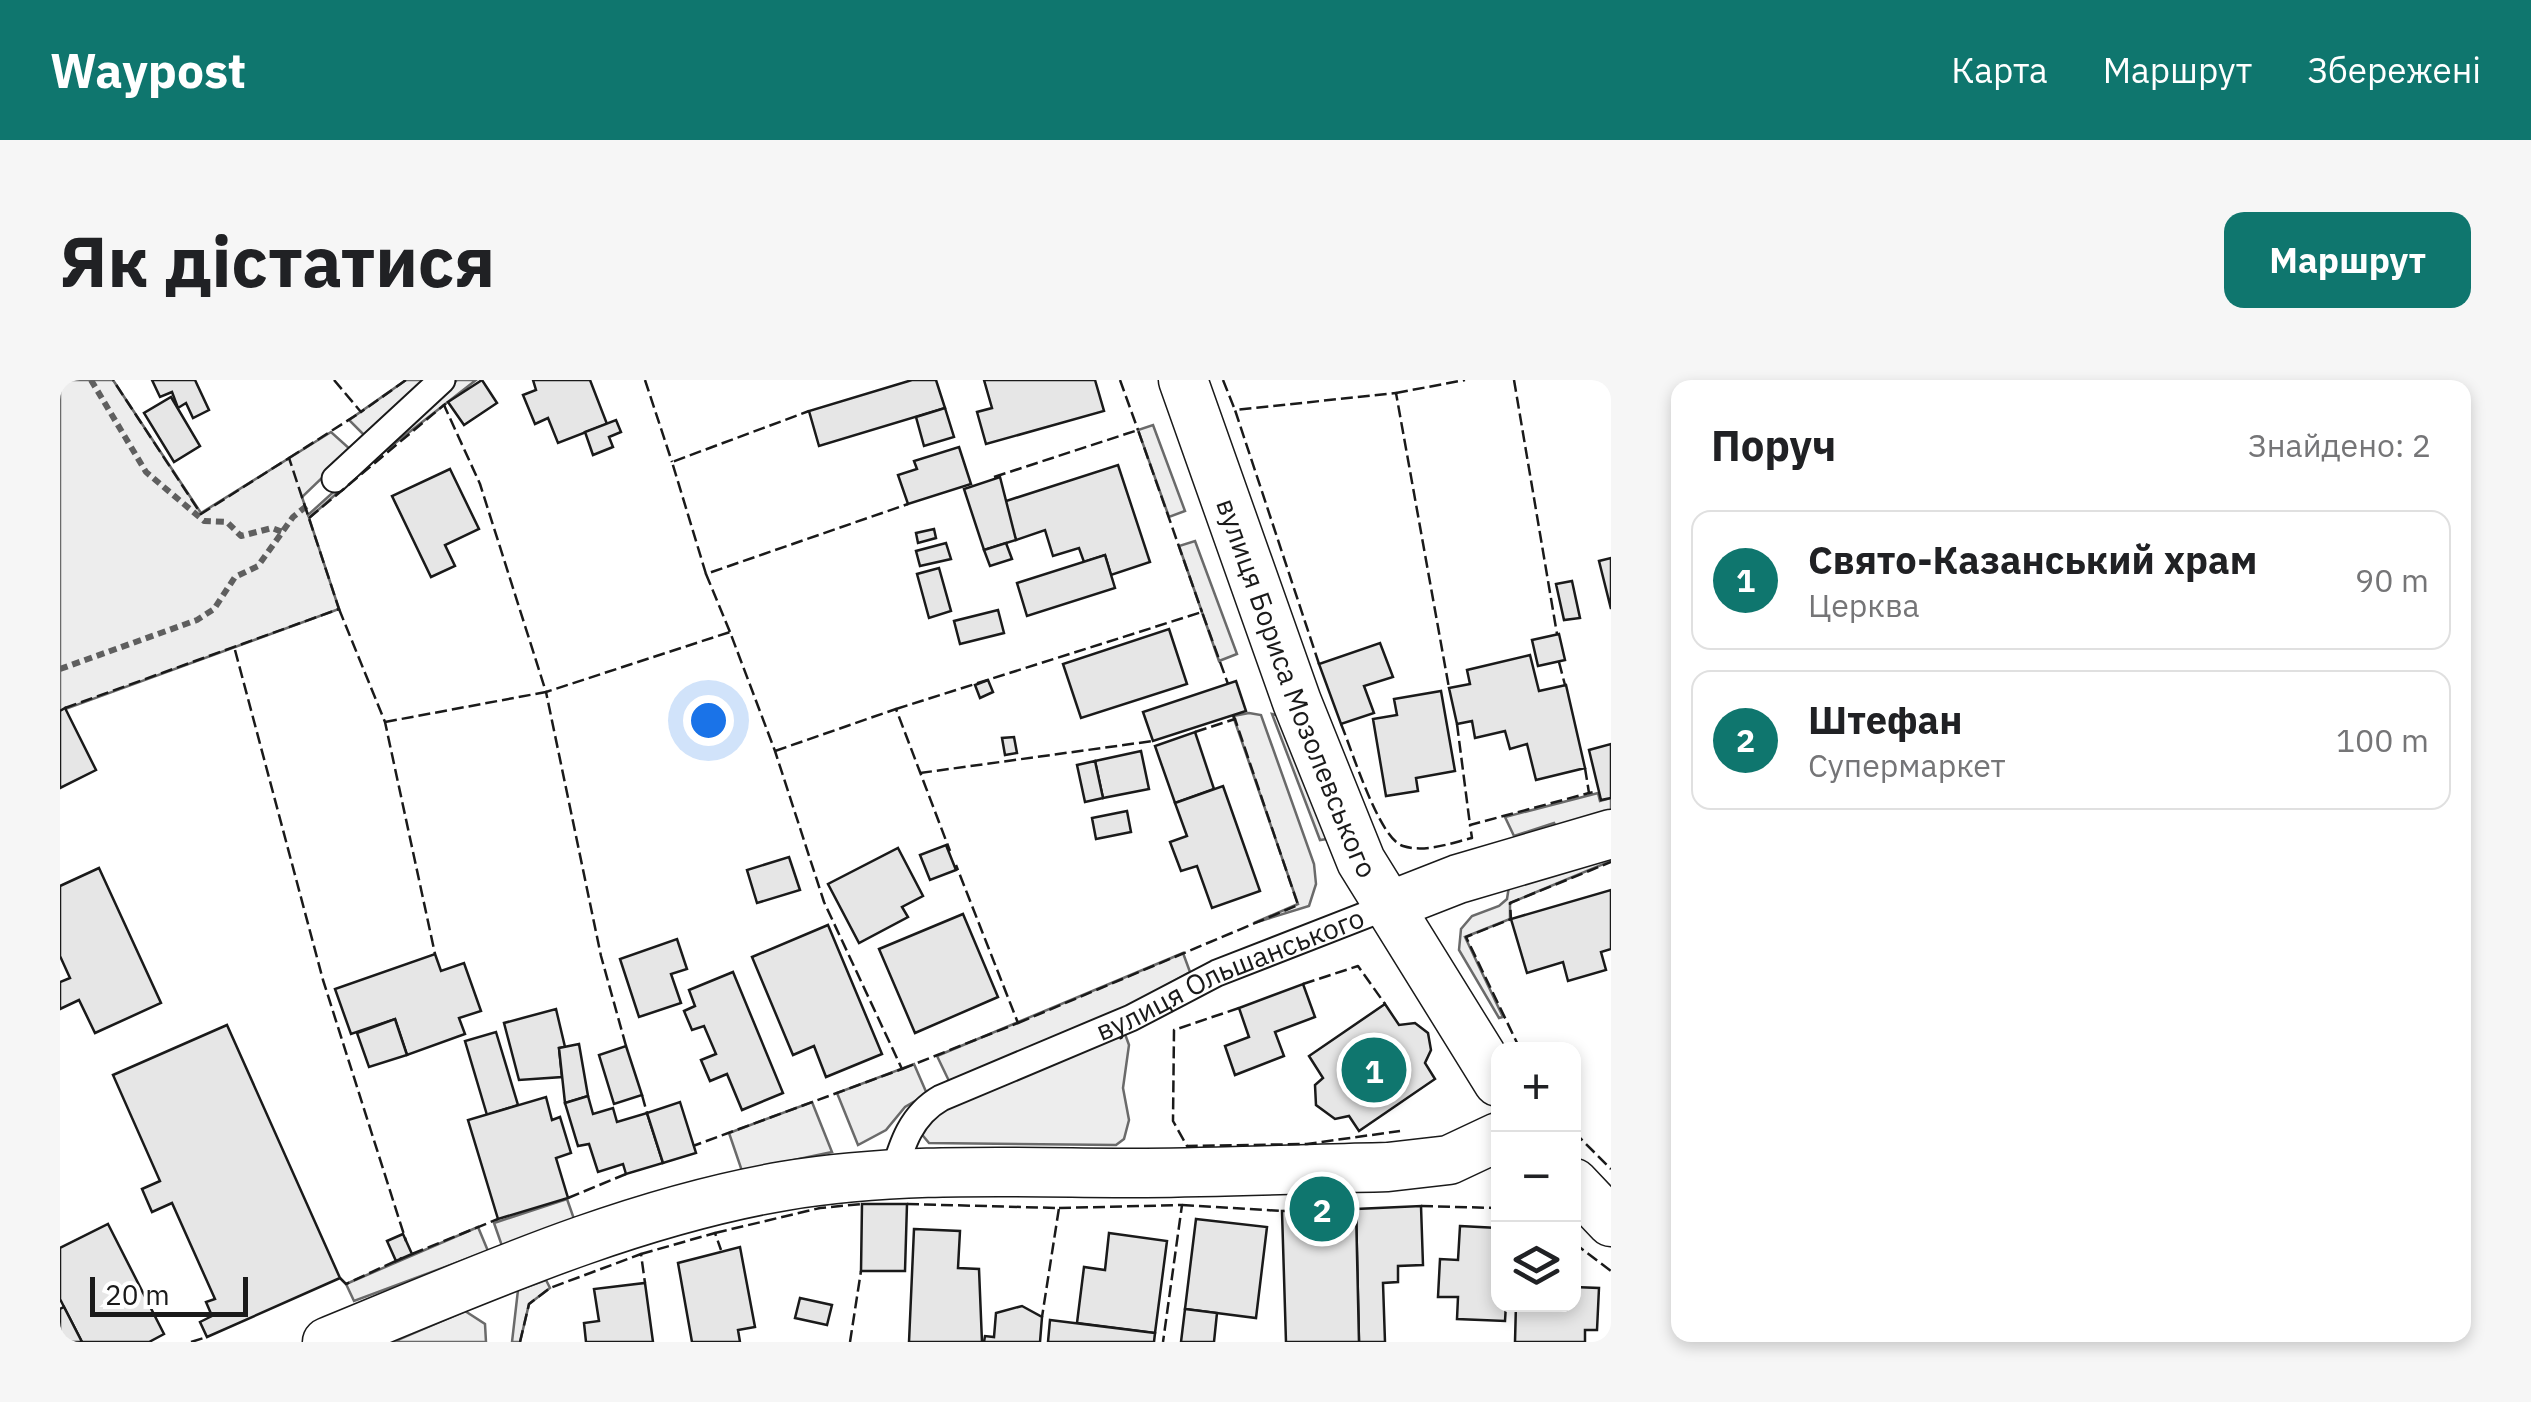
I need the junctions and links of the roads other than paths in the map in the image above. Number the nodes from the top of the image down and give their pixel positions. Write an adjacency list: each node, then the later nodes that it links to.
1 (442, 380): 3 (lane)
2 (1184, 380): 5 (street, вулиця Бориса Мозолевського)
3 (335, 479)
4 (1611, 834): 5 (street, вулиця Ольшанського)
5 (1389, 906): 6 (street, вулиця Бориса Мозолевського); 8 (lane, вулиця Ольшанського)
6 (1491, 1071)
7 (1491, 1140): 8 (street)
8 (893, 1175): 11 (street)
9 (1581, 1190): 10 (street)
10 (1611, 1222)
11 (326, 1342)

